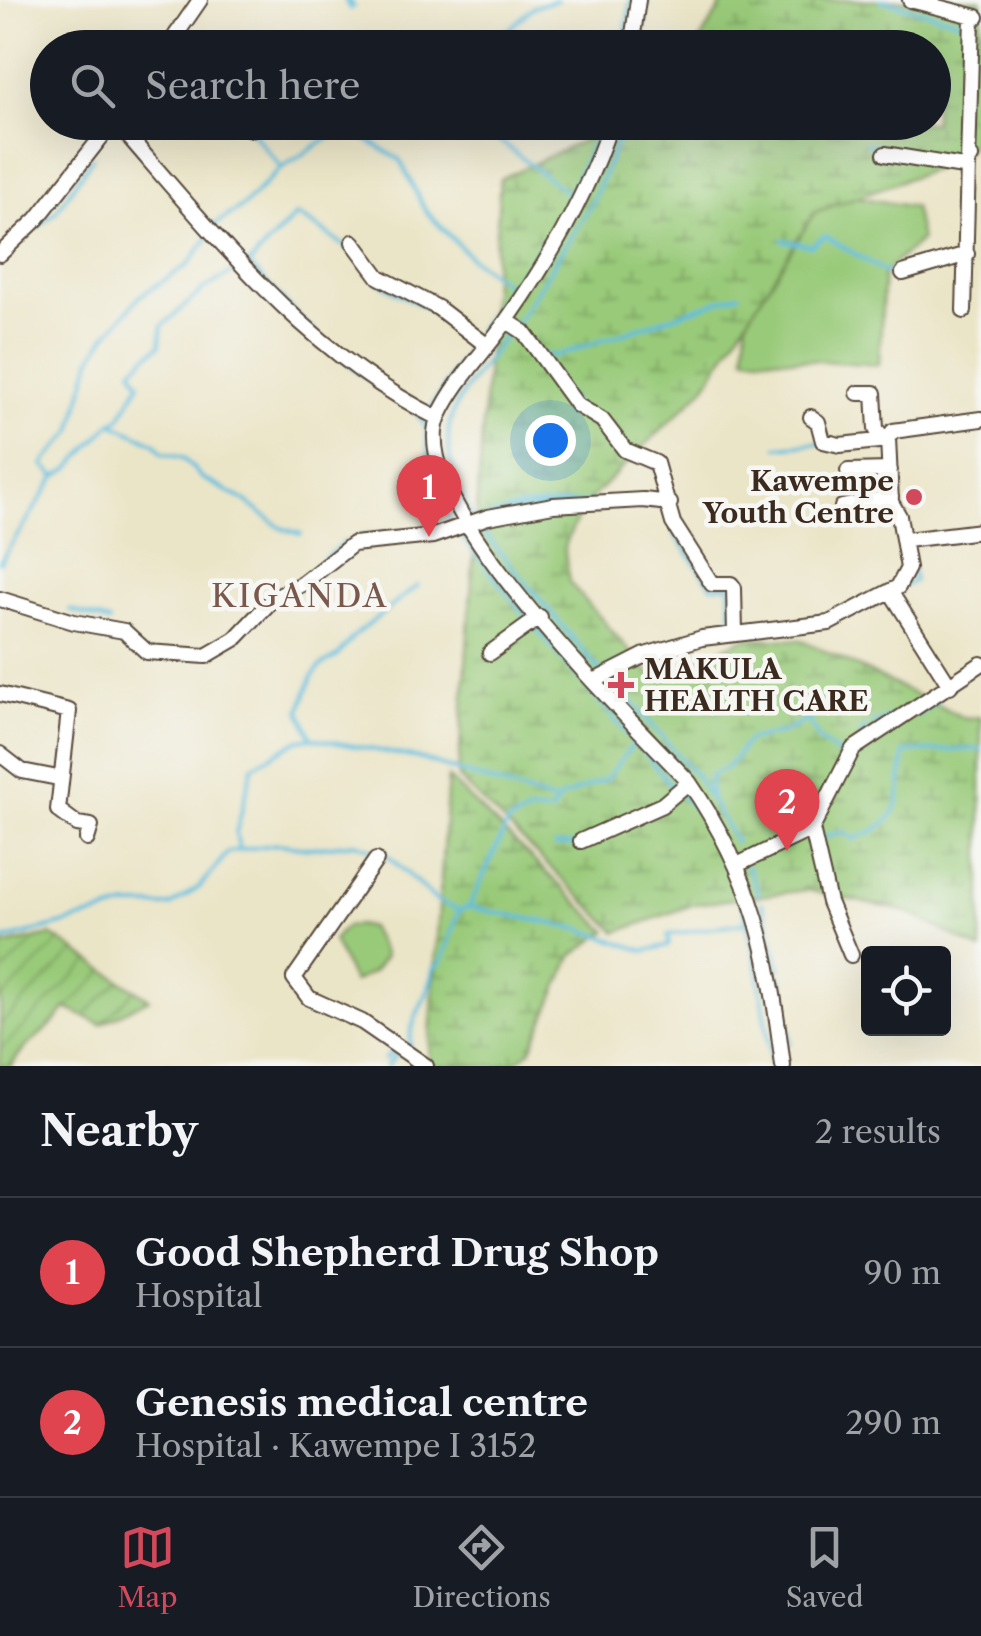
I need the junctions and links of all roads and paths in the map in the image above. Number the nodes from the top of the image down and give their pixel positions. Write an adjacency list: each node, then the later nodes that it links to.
1 (200, 0): 5 (street)
2 (638, 0): 6 (street)
3 (910, 0): 4 (street)
4 (976, 17): 11 (street)
5 (179, 30)
6 (634, 30)
7 (101, 140): 13 (street)
8 (132, 140): 21 (street)
9 (605, 140): 17 (street)
10 (885, 154): 11 (street)
11 (971, 156): 14 (street)
12 (354, 242): 18 (street)
13 (0, 254)
14 (966, 254): 15 (street); 16 (street)
15 (903, 273)
16 (964, 312)
17 (507, 321): 18 (street); 27 (street)
18 (486, 344): 21 (street)
19 (858, 394): 23 (street)
20 (811, 417): 23 (street)
21 (438, 418): 29 (street)
22 (981, 419): 23 (street)
23 (886, 440): 24 (street)
24 (890, 470): 25 (street); 26 (street)
25 (848, 471)
26 (891, 498): 28 (street); 31 (street)
27 (670, 503): 29 (street); 35 (street)
28 (842, 507)
29 (466, 526): 33 (street); 34 (street)
30 (981, 531): 31 (street)
31 (906, 540): 32 (street)
32 (890, 591): 35 (street); 39 (street)
33 (0, 599)
34 (540, 617): 36 (street); 38 (street)
35 (735, 632): 38 (street)
36 (490, 653)
37 (981, 664): 39 (street)
38 (596, 680): 43 (street)
39 (950, 686): 44 (street)
40 (0, 694): 42 (street)
41 (0, 754): 42 (street)
42 (58, 778): 45 (street)
43 (688, 782): 46 (street); 48 (street)
44 (812, 830): 48 (street); 49 (street)
45 (87, 840)
46 (580, 842)
47 (376, 860): 50 (street)
48 (739, 864): 51 (street)
49 (851, 955)
50 (426, 1066)
51 (783, 1066)

